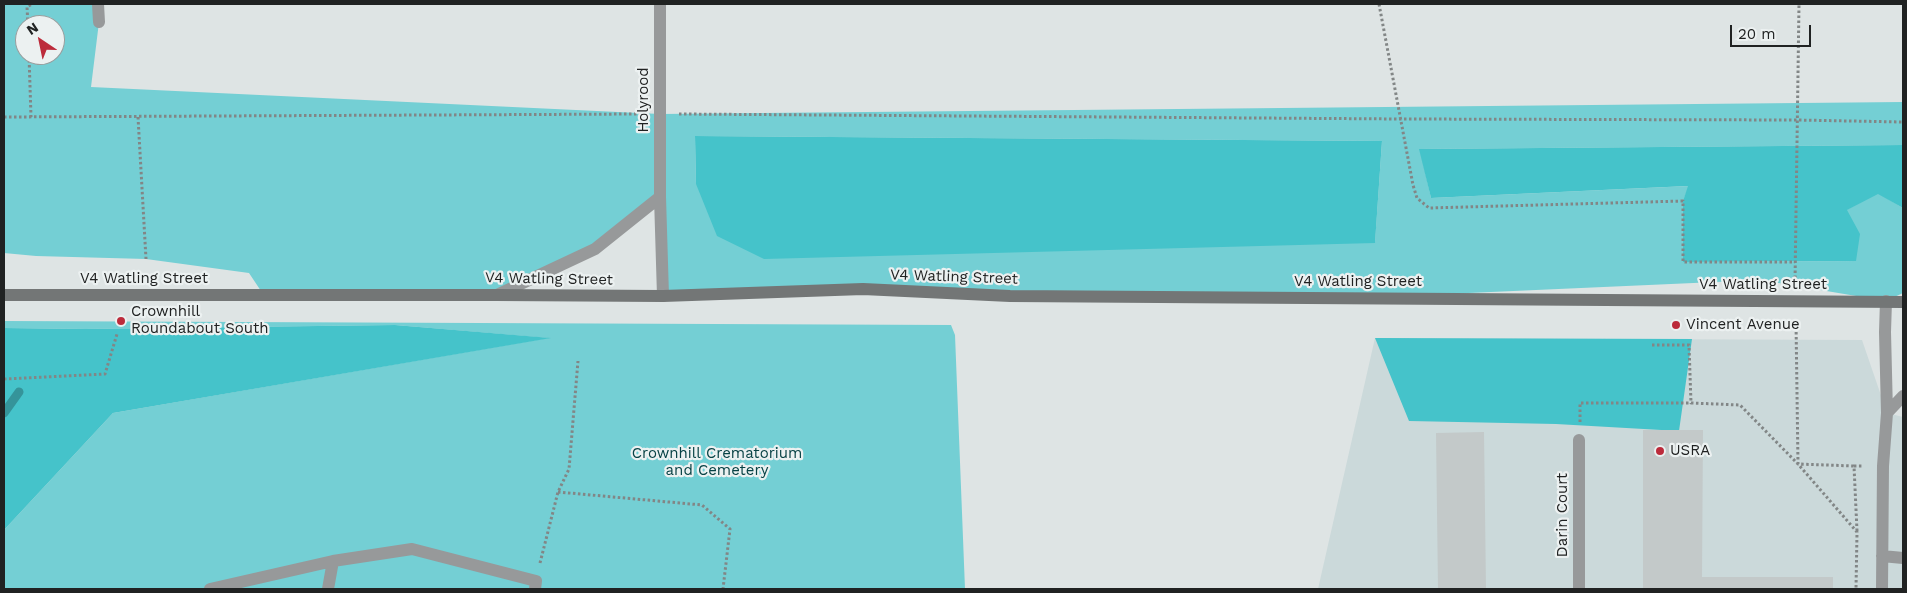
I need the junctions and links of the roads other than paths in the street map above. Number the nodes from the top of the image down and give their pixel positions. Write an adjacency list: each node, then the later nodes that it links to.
1 (98, 4): 3 (street)
2 (660, 4): 4 (street, Holyrood)
3 (99, 22)
4 (660, 197): 6 (street); 7 (street, Holyrood)
5 (4, 295): 6 (street, V4 Watling Street)
6 (497, 295): 7 (street, V4 Watling Street)
7 (663, 296): 8 (street, V4 Watling Street)
8 (1886, 301): 9 (street, V4 Watling Street); 11 (street)
9 (1903, 302)
10 (1903, 396): 11 (street)
11 (1887, 413): 13 (street)
12 (1579, 440): 19 (street, Darin Court)
13 (1882, 556): 14 (street); 20 (street)
14 (1903, 558)
15 (333, 561): 16 (street); 17 (street); 18 (street)
16 (535, 585)
17 (210, 589)
18 (328, 589)
19 (1579, 589)
20 (1882, 589)

